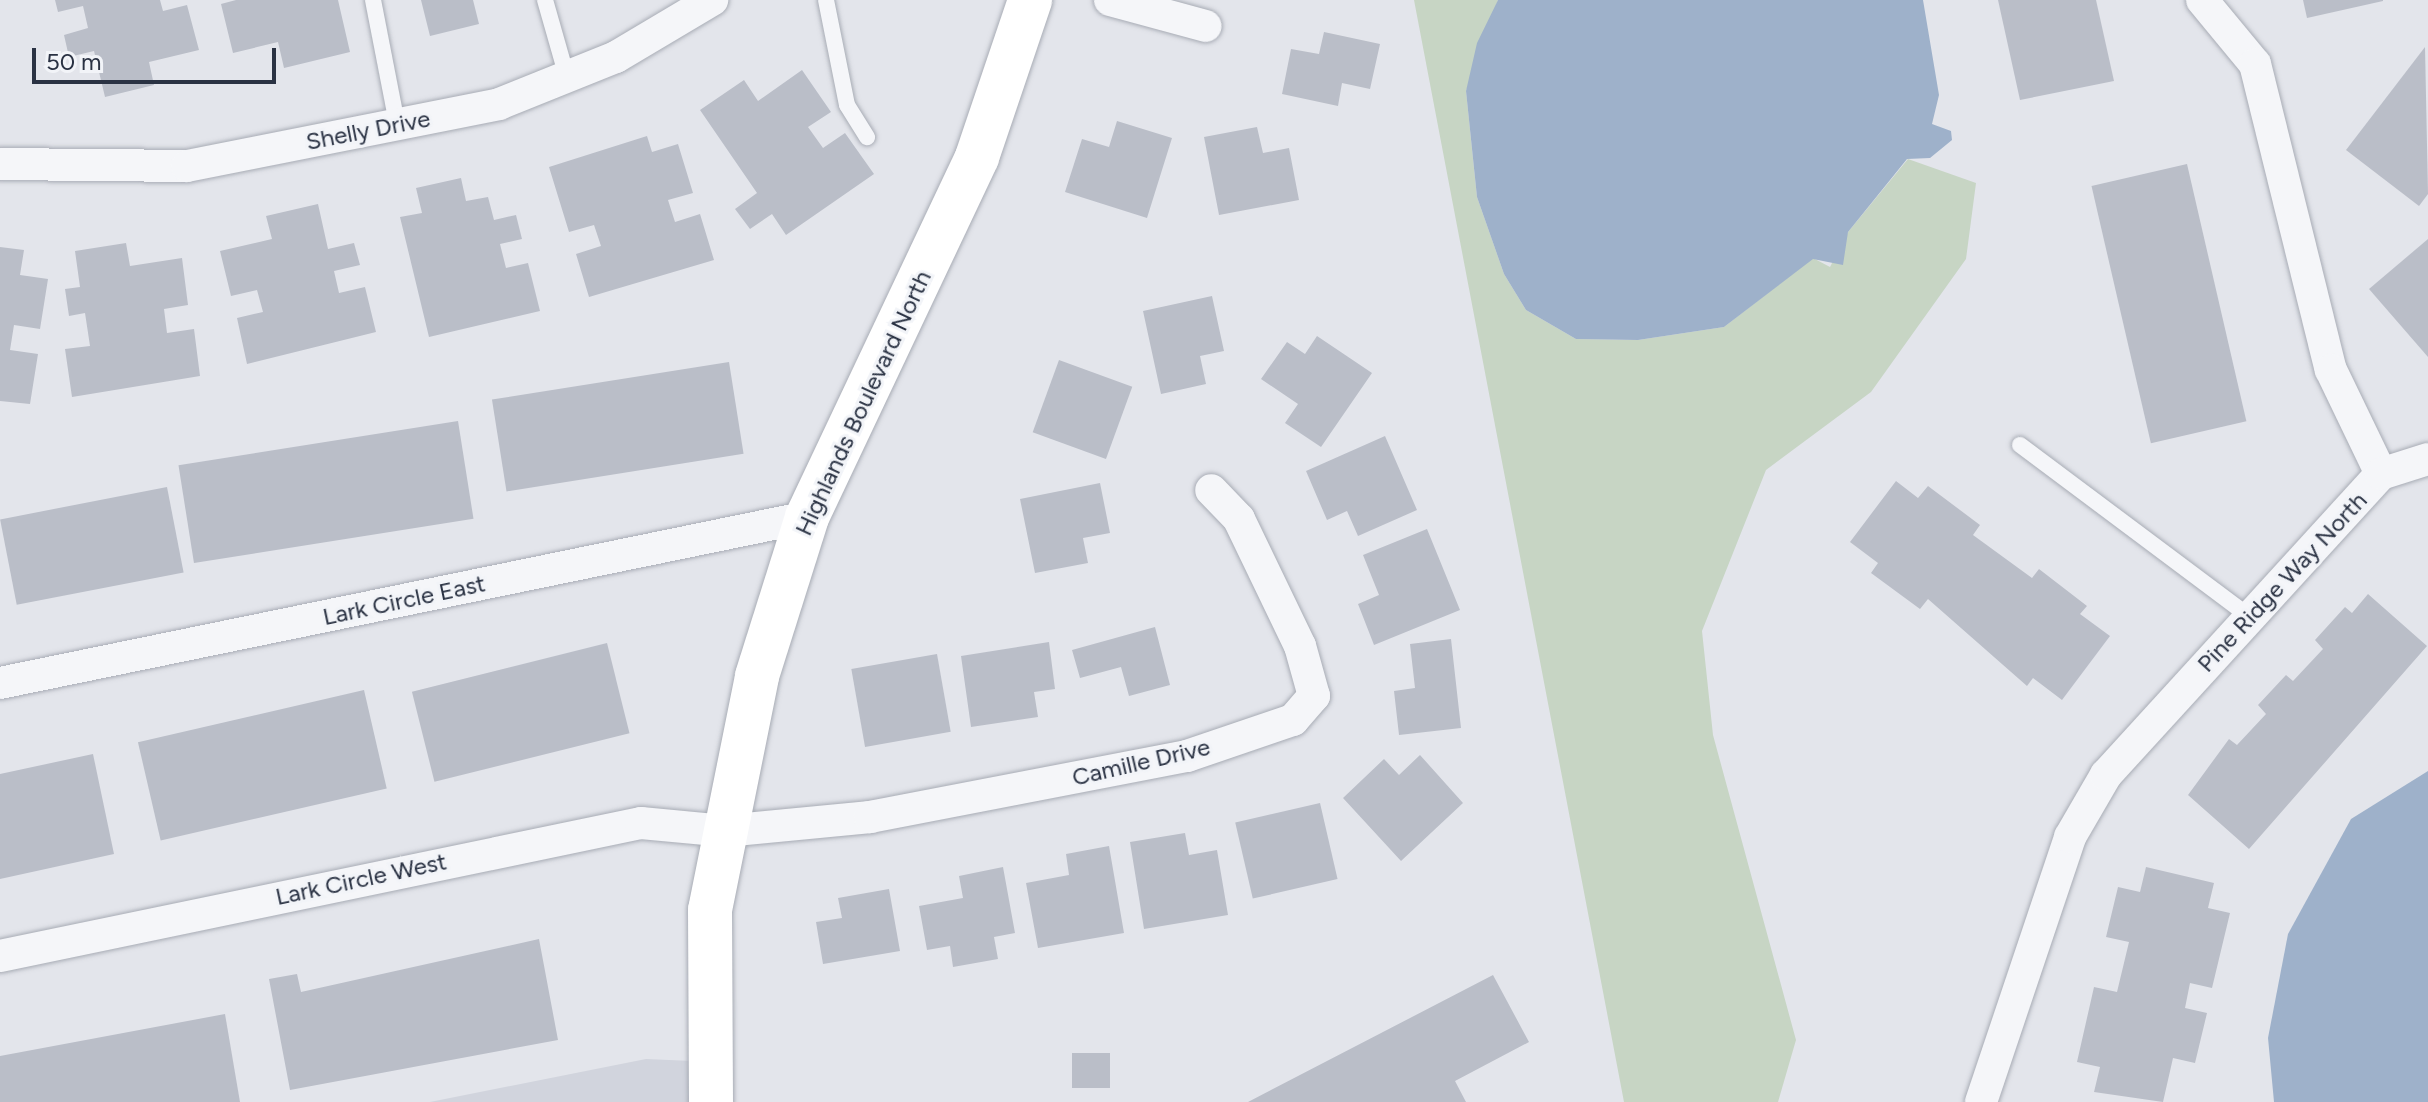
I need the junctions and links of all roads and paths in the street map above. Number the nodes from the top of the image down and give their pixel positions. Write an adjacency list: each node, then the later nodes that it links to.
1 (373, 0): 10 (lane)
2 (545, 0): 9 (lane)
3 (712, 0): 9 (street, Shelly Drive)
4 (826, 0): 11 (lane)
5 (1030, 0): 17 (street, Highlands Boulevard North)
6 (1110, 0): 8 (street)
7 (2202, 0): 15 (street, Pine Ridge Way North)
8 (1206, 26)
9 (567, 77): 10 (street, Shelly Drive)
10 (397, 124): 12 (street, Shelly Drive)
11 (867, 137)
12 (0, 164)
13 (2020, 445): 18 (lane)
14 (2428, 459): 15 (street)
15 (2381, 474): 18 (street, Pine Ridge Way North)
16 (1211, 490): 20 (street, Camille Drive)
17 (807, 517): 19 (street, Lark Circle East); 20 (street, Highlands Boulevard North)
18 (2250, 617): 23 (street, Pine Ridge Way North)
19 (0, 683)
20 (725, 831): 21 (street, Lark Circle West); 22 (street, Highlands Boulevard North)
21 (0, 956)
22 (711, 1102)
23 (1981, 1102)

